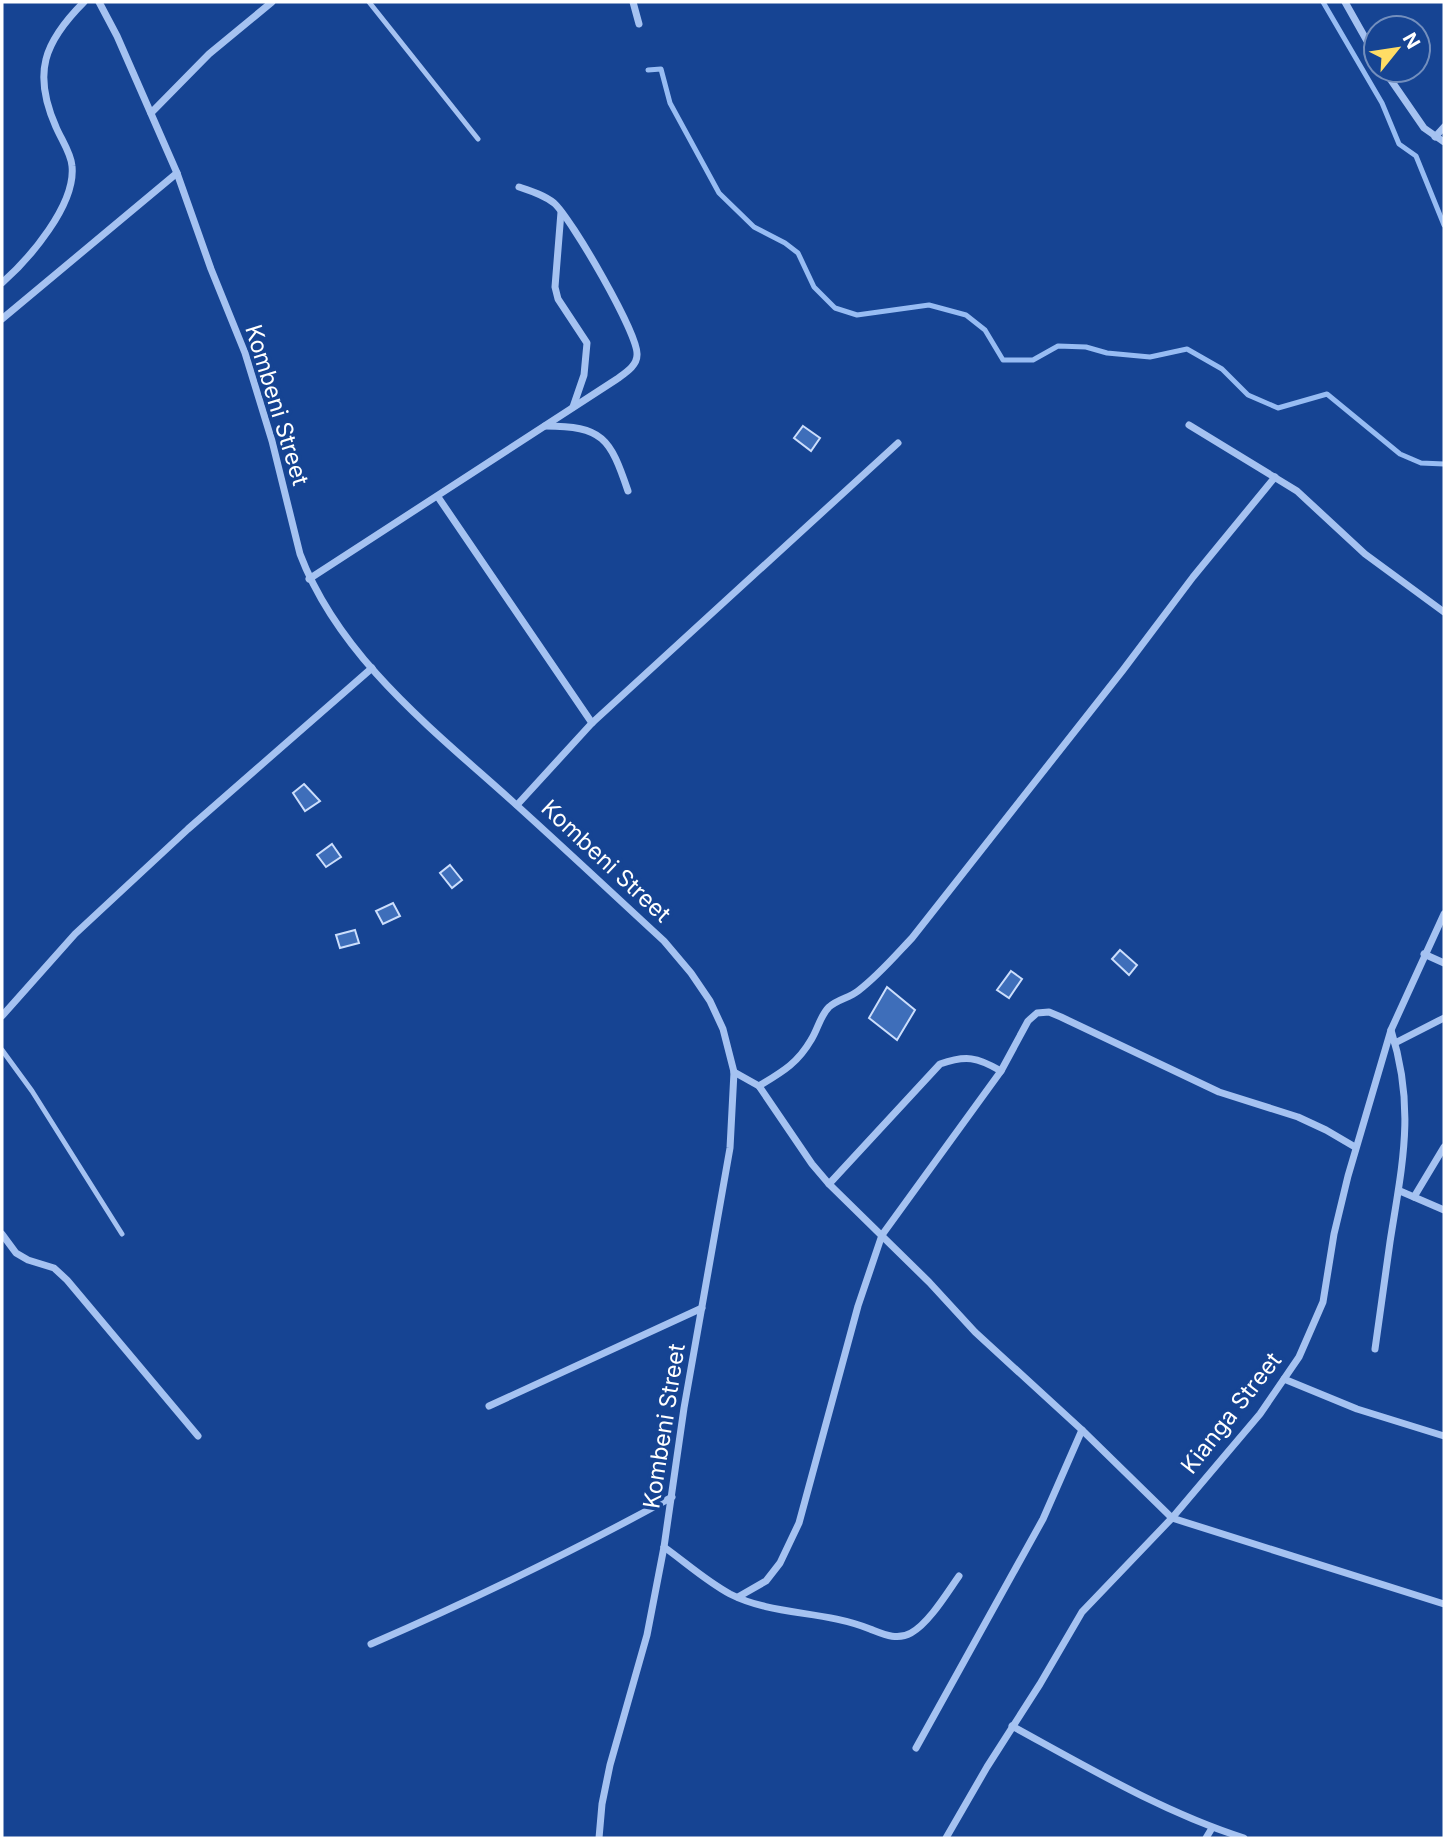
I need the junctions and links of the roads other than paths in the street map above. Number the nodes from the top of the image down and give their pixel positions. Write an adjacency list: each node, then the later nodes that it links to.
1 (84, 2): 18 (street)
2 (99, 2): 10 (street, Kombeni Street)
3 (272, 2): 10 (street)
4 (369, 2): 13 (lane)
5 (633, 2): 7 (street)
6 (1345, 2): 8 (street)
7 (639, 24)
8 (1362, 32)
9 (1393, 84): 12 (street)
10 (151, 113): 15 (street, Kombeni Street)
11 (1444, 127): 12 (street)
12 (1435, 137): 14 (street)
13 (478, 139)
14 (1444, 142)
15 (177, 173): 19 (street); 27 (street, Kombeni Street)
16 (519, 187): 17 (street)
17 (561, 211): 20 (street); 20 (street)
18 (2, 283)
19 (2, 320)
20 (573, 407): 22 (street)
21 (1189, 425): 24 (street)
22 (544, 426): 25 (street); 26 (street)
23 (898, 443): 30 (street)
24 (1275, 477): 28 (street); 42 (street)
25 (628, 491)
26 (438, 497): 27 (street); 30 (street)
27 (309, 579): 29 (street, Kombeni Street)
28 (1444, 612)
29 (373, 668): 31 (street, Kombeni Street); 35 (street)
30 (592, 723): 31 (street)
31 (517, 806): 41 (street, Kombeni Street)
32 (1444, 914): 33 (street, Kianga Street)
33 (1424, 954): 34 (street); 37 (street, Kianga Street)
34 (1444, 963)
35 (2, 1016)
36 (1444, 1018): 38 (street)
37 (1391, 1030): 38 (street); 43 (street, Kianga Street)
38 (1395, 1043): 46 (street)
39 (2, 1050): 50 (lane)
40 (1001, 1071): 43 (street); 45 (street); 51 (street)
41 (734, 1072): 42 (street); 52 (street, Kombeni Street)
42 (759, 1086): 45 (street)
43 (1355, 1147): 54 (street, Kianga Street)
44 (1444, 1147): 47 (street)
45 (829, 1184): 51 (street)
46 (1400, 1191): 47 (street); 53 (street)
47 (1414, 1197): 48 (street)
48 (1444, 1210)
49 (2, 1234): 57 (street)
50 (122, 1234)
51 (882, 1235): 56 (street); 63 (street)
52 (702, 1308): 55 (street); 59 (street, Kombeni Street)
53 (1375, 1349)
54 (1284, 1379): 58 (street); 60 (street, Kianga Street)
55 (489, 1406)
56 (1082, 1430): 60 (street); 67 (street)
57 (198, 1436)
58 (1444, 1436)
59 (672, 1497): 61 (street, Kombeni Street); 65 (street)
60 (1172, 1518): 64 (street); 66 (street, Kianga Street)
61 (664, 1546): 63 (street); 69 (street, Kombeni Street)
62 (959, 1576): 63 (street)
63 (738, 1597)
64 (1444, 1604)
65 (372, 1644)
66 (1012, 1726): 68 (street); 70 (street, Kianga Street)
67 (916, 1748)
68 (1212, 1828): 71 (street); 72 (street)
69 (598, 1838)
70 (946, 1838)
71 (1206, 1838)
72 (1244, 1838)

